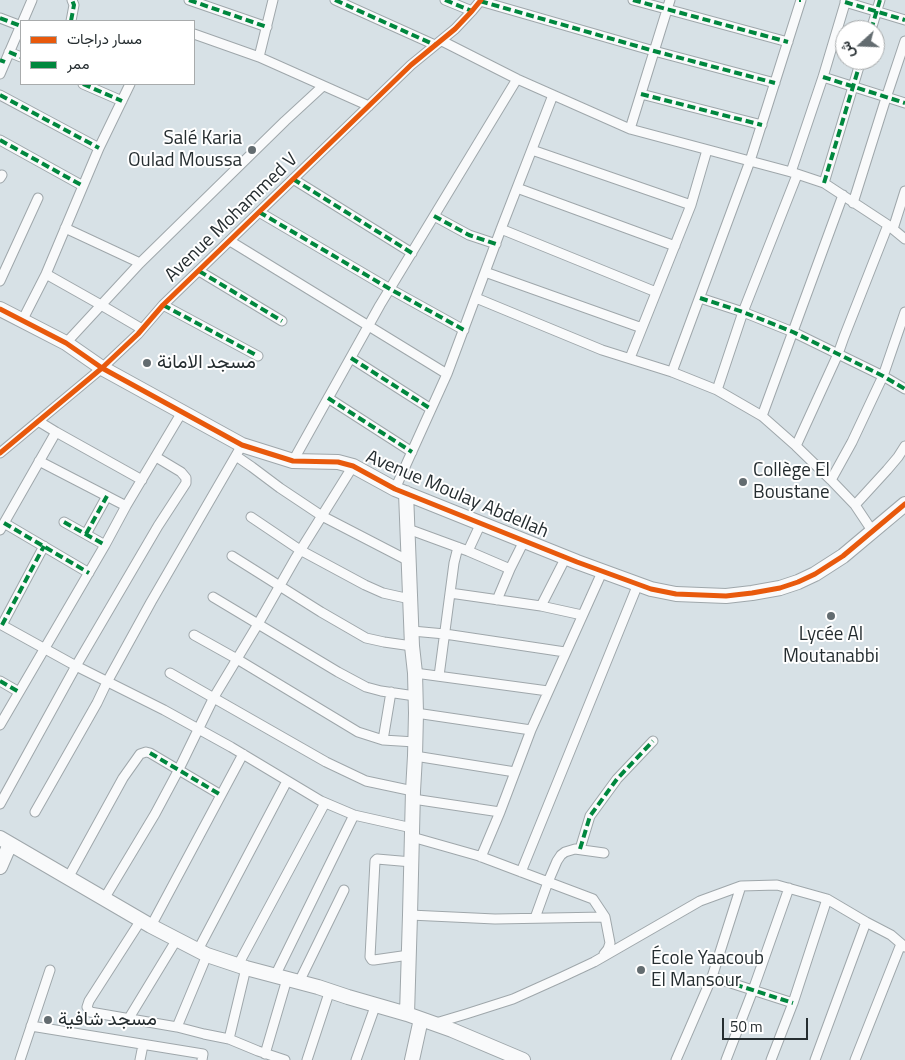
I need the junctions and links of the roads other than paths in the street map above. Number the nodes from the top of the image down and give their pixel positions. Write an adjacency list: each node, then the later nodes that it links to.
1 (32, 0): 17 (street)
2 (72, 0): 18 (street)
3 (189, 0): 23 (street)
4 (273, 0): 23 (street)
5 (335, 0): 27 (street)
6 (445, 0): 14 (street)
7 (633, 0): 13 (street)
8 (670, 0): 13 (street)
9 (800, 0): 26 (street)
10 (880, 0): 15 (street)
11 (480, 1): 14 (street, Avenue Mohammed V); 28 (street)
12 (846, 1): 15 (street); 35 (street)
13 (667, 10): 26 (street); 28 (street)
14 (472, 11): 27 (street, Avenue Mohammed V)
15 (877, 11): 19 (street); 20 (street)
16 (0, 18): 21 (street)
17 (23, 20)
18 (71, 20)
19 (874, 20)
20 (905, 20)
21 (20, 26)
22 (20, 28): 29 (street)
23 (266, 28): 31 (street)
24 (195, 34): 31 (street)
25 (905, 41): 45 (street)
26 (788, 42): 37 (street)
27 (439, 43): 36 (street); 48 (street, Avenue Mohammed V)
28 (654, 51): 37 (street); 42 (street)
29 (10, 52): 30 (street); 32 (street)
30 (20, 57)
31 (259, 57): 40 (street)
32 (3, 61): 34 (street)
33 (859, 70): 41 (street)
34 (0, 74)
35 (823, 77): 41 (street); 56 (street)
36 (517, 79): 44 (street); 67 (street)
37 (775, 83): 49 (street)
38 (84, 85): 46 (street)
39 (130, 85): 46 (street)
40 (323, 86): 48 (street); 76 (street)
41 (853, 87): 45 (street); 58 (street)
42 (641, 94): 49 (street); 50 (street)
43 (0, 95): 52 (street)
44 (553, 95): 50 (street); 53 (street)
45 (886, 98): 47 (street); 64 (street)
46 (122, 101): 52 (street)
47 (905, 103)
48 (369, 106): 57 (street, Avenue Mohammed V)
49 (762, 126): 55 (street)
50 (630, 129): 54 (street)
51 (0, 140): 59 (street)
52 (99, 148): 59 (street)
53 (532, 150): 60 (street); 65 (street)
54 (708, 150): 55 (street); 65 (street)
55 (750, 161): 56 (street); 84 (street)
56 (794, 174): 58 (street); 88 (street)
57 (294, 179): 66 (street, Avenue Mohammed V); 75 (street)
58 (824, 183): 62 (street)
59 (83, 186): 69 (street)
60 (516, 188): 70 (street); 74 (street)
61 (905, 191): 68 (street)
62 (844, 195): 64 (street); 96 (street)
63 (38, 198): 80 (street)
64 (854, 203): 68 (street)
65 (691, 205): 74 (street)
66 (259, 212): 72 (street, Avenue Mohammed V); 81 (street)
67 (434, 216): 73 (street); 75 (street)
68 (891, 227): 71 (street); 98 (street)
69 (65, 228): 76 (street); 79 (street)
70 (501, 229): 73 (street); 82 (street)
71 (905, 238)
72 (230, 241): 77 (street, Avenue Mohammed V); 92 (street)
73 (496, 244): 78 (street)
74 (675, 246): 82 (street)
75 (412, 253): 81 (street)
76 (140, 264): 85 (street)
77 (198, 271): 86 (street, Avenue Mohammed V); 91 (street)
78 (486, 272): 83 (street); 93 (street)
79 (46, 274): 85 (street); 90 (street)
80 (0, 281)
81 (390, 289): 92 (street); 95 (street)
82 (656, 292): 93 (street)
83 (476, 298): 95 (street); 101 (street)
84 (700, 298): 88 (street); 103 (street)
85 (101, 304): 94 (street); 97 (street)
86 (163, 305): 94 (street, Avenue Mohammed V); 99 (street)
87 (0, 309): 90 (street, Avenue Moulay Abdellah)
88 (743, 312): 96 (street); 107 (street)
89 (905, 312): 105 (street)
90 (22, 321): 97 (street, Avenue Moulay Abdellah)
91 (282, 321)
92 (369, 326): 100 (street); 104 (street)
93 (642, 328): 101 (street)
94 (142, 329): 102 (street, Avenue Mohammed V)
95 (464, 330): 104 (street)
96 (793, 332): 98 (street); 111 (street)
97 (66, 343): 102 (street, Avenue Moulay Abdellah)
98 (838, 354): 105 (street); 114 (street)
99 (258, 356)
100 (350, 358): 108 (street); 109 (street)
101 (630, 358): 103 (street)
102 (102, 368): 110 (street, Avenue Moulay Abdellah); 112 (street, Avenue Mohammed V)
103 (672, 372): 107 (street)
104 (447, 374): 109 (street)
105 (883, 376): 106 (street); 124 (street)
106 (905, 389)
107 (718, 390): 111 (street)
108 (328, 398): 117 (street); 121 (street)
109 (431, 409): 117 (street)
110 (182, 412): 116 (street, Avenue Moulay Abdellah); 119 (street)
111 (762, 416): 114 (street)
112 (38, 421): 113 (street); 118 (street, Avenue Mohammed V)
113 (56, 432): 120 (street); 123 (street)
114 (796, 446): 124 (street)
115 (905, 446): 128 (street)
116 (239, 451): 121 (street, Avenue Moulay Abdellah); 130 (street); 172 (street)
117 (412, 452): 125 (street)
118 (0, 453)
119 (156, 457): 123 (street); 167 (street)
120 (39, 461): 126 (street); 134 (street)
121 (293, 461): 122 (street, Avenue Moulay Abdellah)
122 (353, 466): 125 (street, Avenue Moulay Abdellah); 130 (street)
123 (142, 480): 129 (street)
124 (831, 480): 128 (street)
125 (400, 491): 133 (street, Avenue Moulay Abdellah); 135 (street)
126 (107, 496): 129 (street); 137 (street)
127 (905, 504): 136 (street, Avenue Moulay Abdellah)
128 (855, 505): 136 (street)
129 (126, 506): 139 (street)
130 (322, 516): 142 (street); 146 (street)
131 (251, 517): 142 (street)
132 (64, 522): 137 (street)
133 (481, 523): 138 (street, Avenue Moulay Abdellah); 143 (street)
134 (2, 526): 140 (street)
135 (408, 529): 141 (street); 146 (street)
136 (873, 532): 150 (street, Avenue Moulay Abdellah)
137 (86, 534): 139 (street)
138 (524, 541): 145 (street, Avenue Moulay Abdellah); 147 (street)
139 (105, 545): 149 (street)
140 (44, 546): 149 (street); 159 (street)
141 (458, 547): 143 (street); 152 (street)
142 (300, 550): 151 (street); 154 (street)
143 (468, 551): 147 (street)
144 (232, 556): 151 (street)
145 (566, 557): 148 (street, Avenue Moulay Abdellah); 156 (street)
146 (409, 562): 154 (street)
147 (510, 569): 155 (street)
148 (603, 570): 150 (street, Avenue Moulay Abdellah); 157 (street)
149 (89, 572): 164 (street)
150 (638, 584): 203 (street)
151 (280, 586): 158 (street); 163 (street)
152 (450, 593): 155 (street); 162 (street)
153 (213, 597): 158 (street)
154 (410, 599): 160 (street)
155 (497, 600): 156 (street)
156 (541, 606): 157 (street)
157 (582, 615): 165 (street)
158 (258, 624): 166 (street); 175 (street)
159 (1, 625): 164 (street)
160 (412, 631): 162 (street); 163 (street)
161 (194, 634): 166 (street)
162 (444, 634): 165 (street); 170 (street)
163 (412, 646): 169 (street)
164 (44, 649): 167 (street); 174 (street)
165 (565, 652): 173 (street)
166 (237, 659): 177 (street); 182 (street)
167 (76, 666): 172 (street); 192 (street)
168 (170, 673): 177 (street)
169 (415, 673): 170 (street); 176 (street)
170 (439, 676): 173 (street)
171 (0, 681): 174 (street)
172 (107, 682): 180 (street); 193 (street)
173 (548, 691): 181 (street)
174 (19, 692): 179 (street)
175 (391, 692): 176 (street); 182 (street)
176 (415, 696): 178 (street)
177 (214, 697): 180 (street); 190 (street)
178 (416, 712): 181 (street); 184 (street)
179 (0, 725)
180 (199, 730): 185 (street); 186 (street)
181 (531, 730): 187 (street)
182 (383, 740): 184 (street)
183 (653, 740): 198 (street)
184 (415, 749): 187 (street); 190 (street)
185 (243, 754): 188 (street); 189 (street)
186 (178, 771): 189 (street); 204 (street); 209 (street)
187 (515, 772): 194 (street)
188 (287, 781): 191 (street); 218 (street)
189 (221, 795): 215 (street)
190 (413, 795): 194 (street); 196 (street)
191 (325, 803): 195 (street); 221 (street)
192 (0, 804)
193 (35, 812)
194 (500, 812): 200 (street)
195 (354, 815): 196 (street); 224 (street)
196 (412, 832): 200 (street); 201 (street)
197 (5, 841): 202 (street); 204 (street)
198 (580, 849): 199 (street); 205 (street)
199 (604, 853)
200 (481, 857): 203 (street)
201 (412, 862): 211 (street); 219 (street)
202 (0, 867)
203 (521, 872): 205 (street)
204 (68, 878): 209 (street)
205 (548, 882): 212 (street); 213 (street)
206 (741, 886): 207 (street); 220 (street); 223 (street)
207 (789, 888): 210 (street); 226 (street)
208 (344, 890): 224 (street)
209 (104, 899): 215 (street)
210 (827, 899): 214 (street); 227 (street)
211 (410, 915): 213 (street); 219 (street)
212 (605, 917): 213 (street); 220 (street)
213 (535, 918)
214 (866, 922): 217 (street); 248 (street)
215 (146, 923): 216 (street); 230 (street)
216 (177, 939): 218 (street); 230 (street)
217 (903, 946): 249 (street)
218 (203, 952): 221 (street); 233 (street)
219 (409, 955): 229 (street)
220 (594, 962): 231 (street)
221 (242, 966): 224 (street); 234 (street)
222 (50, 970): 232 (street)
223 (712, 977): 226 (street); 245 (street)
224 (287, 979): 225 (street); 236 (street)
225 (330, 990): 228 (street); 241 (street)
226 (753, 990): 227 (street); 246 (street)
227 (793, 1003): 247 (street)
228 (376, 1004): 229 (street); 242 (street)
229 (407, 1014): 231 (street)
230 (128, 1018): 233 (street)
231 (427, 1021): 243 (street); 244 (street)
232 (31, 1026): 235 (street); 237 (street)
233 (177, 1027): 234 (street)
234 (229, 1039): 236 (street)
235 (143, 1045): 238 (street); 239 (street)
236 (265, 1054): 240 (street)
237 (20, 1060)
238 (140, 1060)
239 (202, 1060)
240 (285, 1060)
241 (307, 1060)
242 (356, 1060)
243 (412, 1060)
244 (523, 1060)
245 (676, 1060)
246 (726, 1060)
247 (771, 1060)
248 (815, 1060)
249 (855, 1060)

